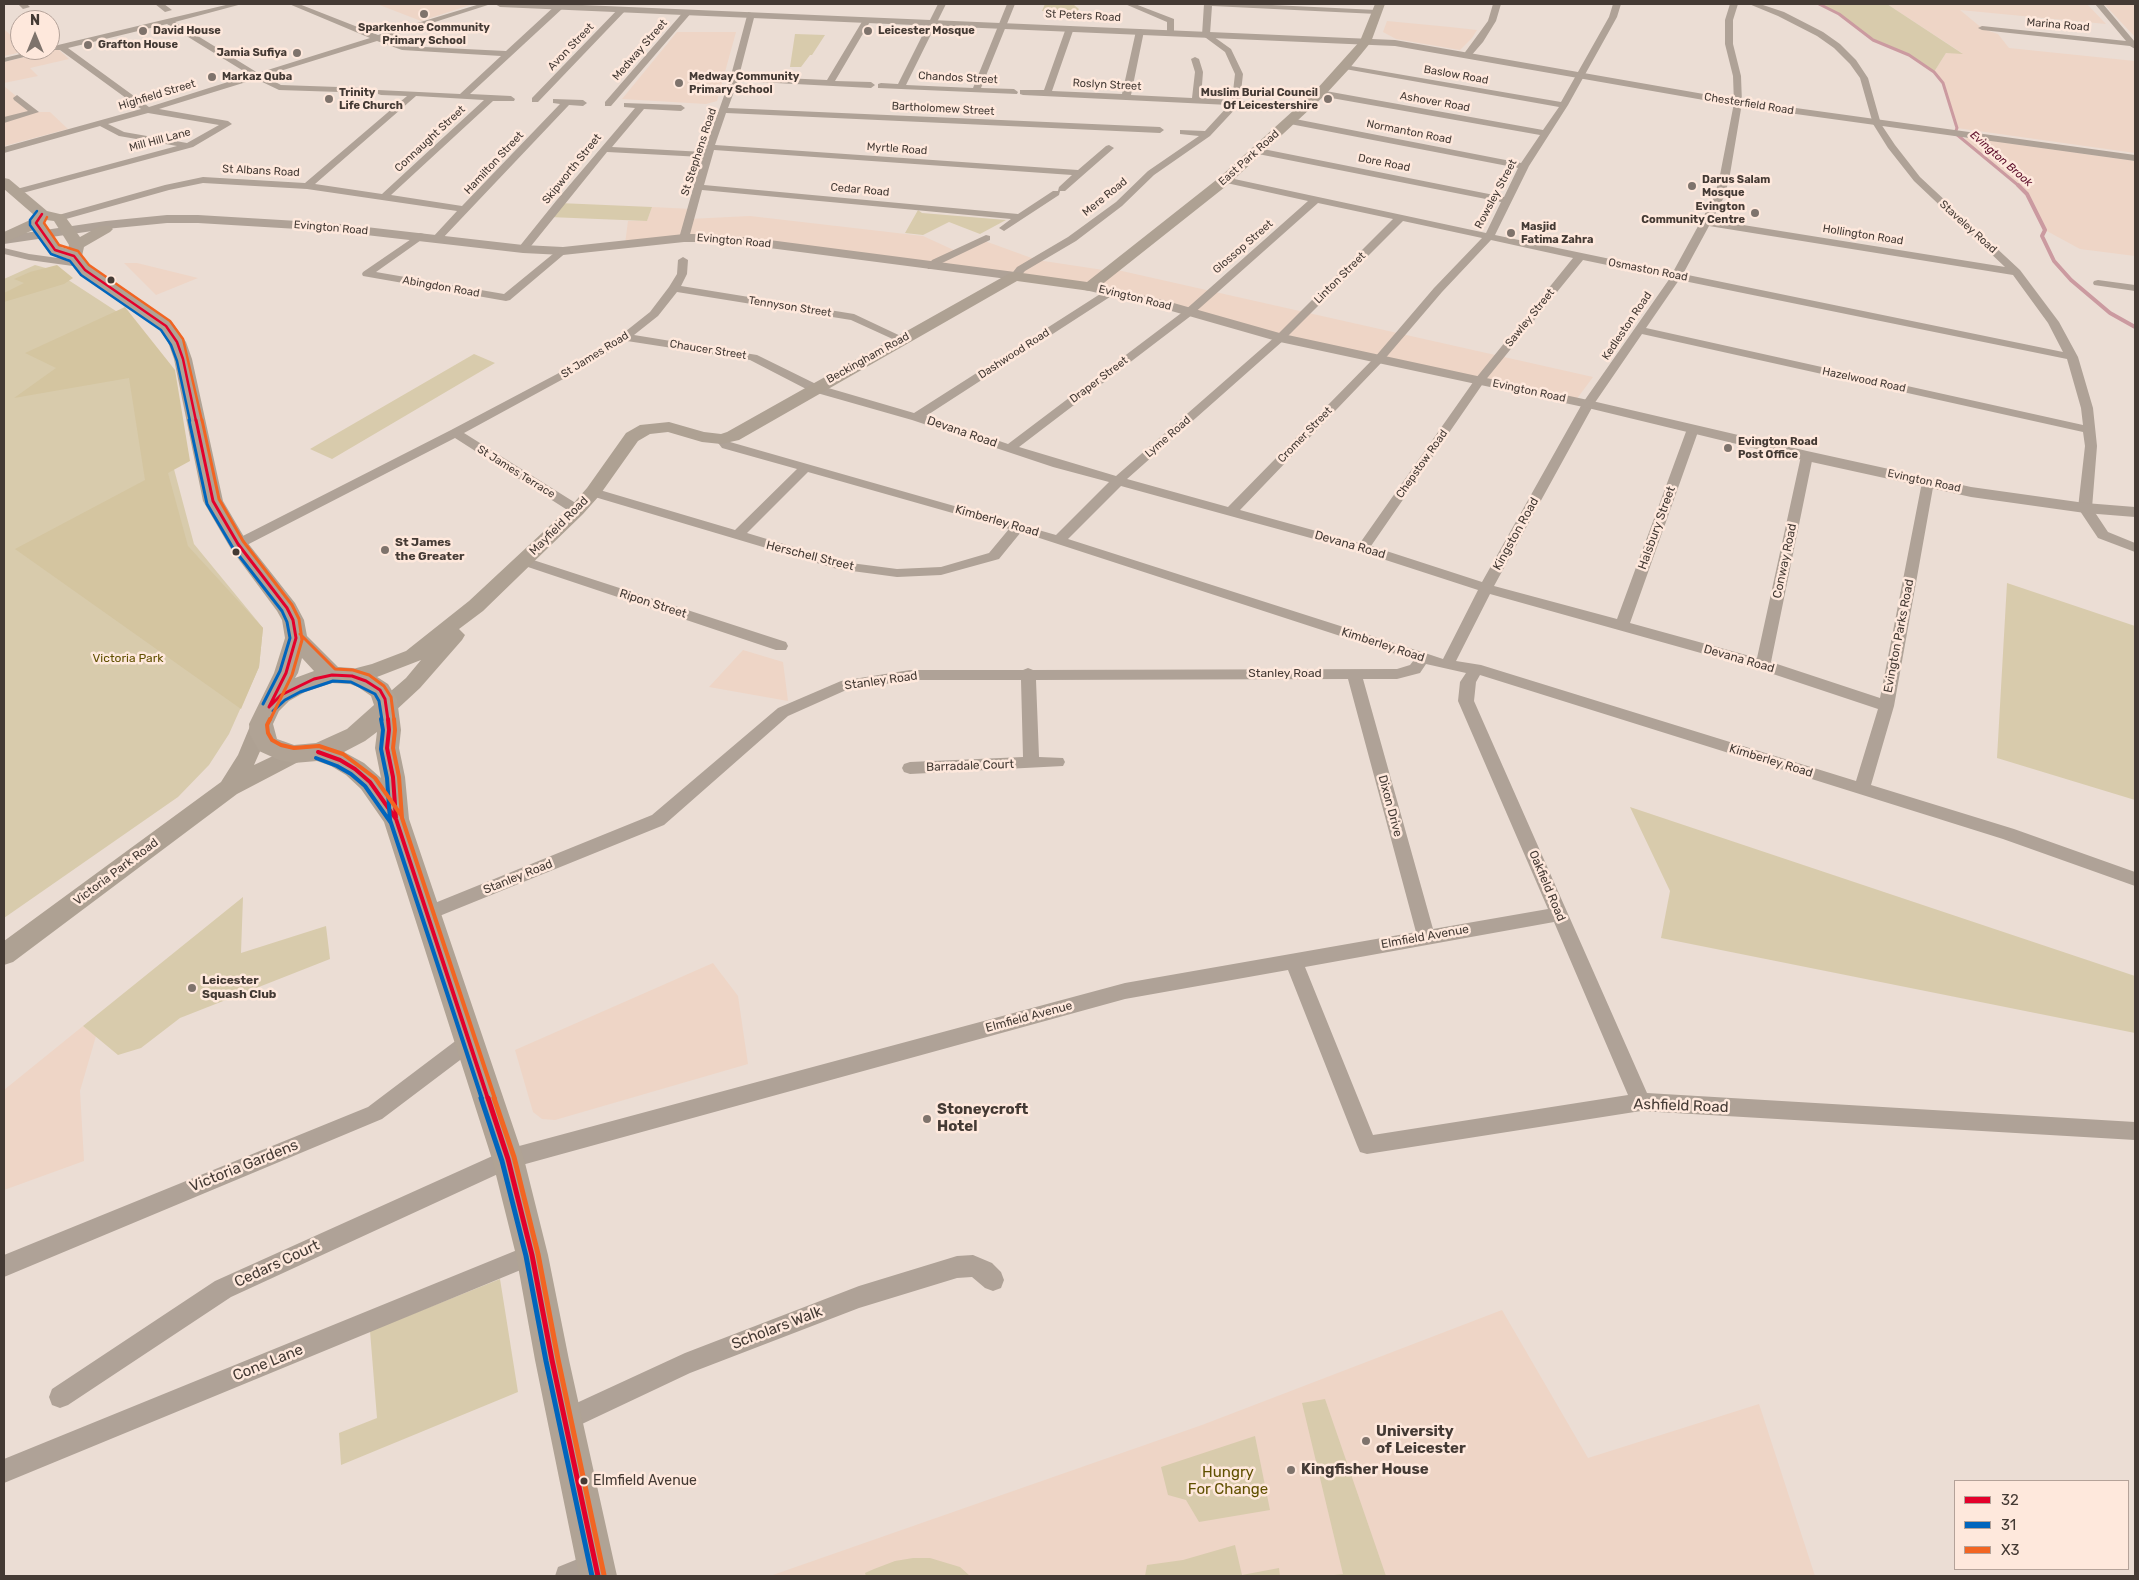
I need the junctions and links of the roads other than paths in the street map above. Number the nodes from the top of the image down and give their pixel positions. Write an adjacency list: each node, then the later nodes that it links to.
1 (159, 4): 19 (street)
2 (238, 4): 23 (street)
3 (293, 4): 31 (street)
4 (487, 4): 31 (street, Highfield Street)
5 (500, 4): 16 (street, St Peters Road)
6 (758, 4): 21 (street)
7 (942, 4): 24 (street, Chandos Street)
8 (1011, 4): 25 (street)
9 (1129, 4): 29 (street)
10 (1208, 4): 17 (street); 30 (street)
11 (1497, 4): 36 (street)
12 (1617, 4): 39 (street, Rowsley Street)
13 (1734, 4): 62 (street, Kedleston Road)
14 (1753, 4): 72 (street, Staveley Road)
15 (2099, 4): 33 (street)
16 (560, 6): 18 (street, St Peters Road); 35 (street)
17 (1378, 8): 32 (main road, East Park Road)
18 (623, 9): 20 (street, St Peters Road); 57 (street, Avon Street)
19 (168, 10)
20 (688, 12): 21 (street, St Peters Road); 64 (street, Medway Street)
21 (750, 14): 22 (street, St Peters Road); 41 (street, St Stephens Road)
22 (868, 20): 24 (street, St Peters Road); 42 (street)
23 (168, 21): 34 (street); 40 (street)
24 (933, 22): 25 (street, St Peters Road); 43 (street, Chandos Street)
25 (1002, 25): 26 (street, St Peters Road); 44 (street)
26 (1070, 28): 28 (street, St Peters Road); 48 (street)
27 (1982, 28): 33 (street, Marina Road)
28 (1140, 32): 29 (street, St Peters Road); 52 (street)
29 (1170, 32): 30 (street, St Peters Road)
30 (1206, 35): 32 (street, St Peters Road); 61 (street)
31 (374, 39): 35 (street); 40 (street, Highfield Street)
32 (1365, 42): 36 (street, Chesterfield Road); 38 (main road, East Park Road)
33 (2134, 46)
34 (61, 47): 67 (street)
35 (508, 54): 51 (street)
36 (1467, 55): 39 (street, Chesterfield Road)
37 (1195, 59): 58 (street)
38 (1345, 67): 49 (main road, East Park Road); 63 (street, Baslow Road)
39 (1580, 75): 62 (street, Chesterfield Road); 63 (street, Rowsley Street)
40 (257, 76): 45 (street); 67 (street, Highfield Street)
41 (734, 78): 42 (street, Chandos Street); 68 (street, St Stephens Road)
42 (830, 82): 43 (street, Chandos Street)
43 (901, 86): 44 (street, Chandos Street)
44 (976, 90): 47 (street, Chandos Street)
45 (367, 91)
46 (381, 92): 50 (street)
47 (1019, 92): 48 (street, Roslyn Street)
48 (1047, 93): 52 (street, Roslyn Street)
49 (1320, 93): 65 (main road, East Park Road); 75 (street, Ashover Road)
50 (414, 94): 51 (street); 88 (street)
51 (463, 96): 54 (street)
52 (1126, 97): 58 (street, Roslyn Street)
53 (17, 98): 69 (street)
54 (491, 98): 55 (street); 91 (street, Connaught Street)
55 (511, 99)
56 (524, 100): 57 (street)
57 (535, 100): 59 (street)
58 (1196, 100): 61 (street)
59 (567, 102): 60 (street); 94 (street, Hamilton Street)
60 (583, 102)
61 (1236, 102): 65 (street); 76 (street, Mere Road)
62 (1738, 103): 72 (street, Chesterfield Road); 97 (street, Kedleston Road)
63 (1564, 105): 75 (street, Rowsley Street)
64 (641, 106): 66 (street); 79 (street, Skipworth Street)
65 (1305, 107): 70 (main road, East Park Road)
66 (681, 108)
67 (148, 110): 71 (street, Highfield Street); 77 (street, Mill Hill Lane)
68 (724, 110): 73 (street, Bartholomew Street); 81 (street, St Stephens Road)
69 (4, 120)
70 (1290, 121): 82 (main road, East Park Road); 84 (street, Normanton Road)
71 (100, 123): 77 (street); 80 (street, Highfield Street)
72 (1877, 124): 83 (street, Chesterfield Road); 115 (street, Staveley Road)
73 (1160, 130)
74 (1182, 132): 76 (street)
75 (1546, 133): 84 (street, Rowsley Street)
76 (1208, 134): 117 (street, Mere Road)
77 (190, 145): 90 (street, Mill Hill Lane)
78 (1108, 148): 85 (street)
79 (604, 149): 81 (street, Myrtle Road); 109 (street, Skipworth Street)
80 (4, 150)
81 (709, 151): 85 (street, Myrtle Road); 89 (street, St Stephens Road)
82 (1258, 151): 86 (main road, East Park Road); 93 (street, Dore Road)
83 (2135, 158)
84 (1524, 166): 93 (street, Rowsley Street)
85 (1082, 173): 95 (street)
86 (1225, 180): 92 (street, Osmaston Road); 119 (main road, East Park Road)
87 (4, 182): 90 (main road)
88 (307, 186): 91 (street, St Albans Road); 107 (street, St Albans Road)
89 (698, 187): 95 (street, Cedar Road); 104 (street, St Stephens Road)
90 (16, 192): 98 (main road)
91 (384, 198): 94 (street, St Albans Road)
92 (1315, 200): 96 (street, Osmaston Road); 123 (street, Glossop Street)
93 (1506, 200): 102 (street, Rowsley Street)
94 (465, 209): 103 (street, Hamilton Street)
95 (1020, 217): 100 (street)
96 (1400, 218): 102 (street, Osmaston Road); 126 (street, Linton Street)
97 (1705, 222): 115 (street, Hollington Road); 116 (street, Kedleston Road)
98 (42, 227): 106 (main road); 107 (main road); 107 (main road); 108 (street)
99 (112, 227): 101 (street, Evington Road); 107 (main road)
100 (1004, 228)
101 (420, 236): 103 (street, Evington Road); 111 (street, Abingdon Road)
102 (1489, 236): 112 (street, Osmaston Road); 129 (street, Rowsley Street)
103 (437, 238): 109 (street, Evington Road)
104 (684, 238): 111 (street, Evington Road); 114 (street, Evington Road)
105 (986, 238): 114 (street)
106 (4, 239)
107 (71, 241): 110 (street); 152 (main road)
108 (4, 245)
109 (523, 249): 111 (street, Evington Road)
110 (4, 251)
111 (563, 251)
112 (1580, 256): 116 (street, Osmaston Road); 130 (street, Sawley Street)
113 (682, 260): 120 (street, St James Road)
114 (932, 267): 117 (street, Evington Road)
115 (2016, 272): 128 (street, Staveley Road)
116 (1677, 275): 124 (street, Kedleston Road); 128 (street, Osmaston Road)
117 (1015, 276): 119 (main road, Evington Road); 127 (main road, Beckingham Road)
118 (2098, 283): 121 (street)
119 (1090, 287): 122 (street, Evington Road)
120 (674, 288): 125 (street, St James Road); 127 (street, Tennyson Street)
121 (2135, 288)
122 (1112, 292): 123 (street, Evington Road); 133 (street, Dashwood Road)
123 (1188, 312): 126 (street, Evington Road); 139 (street, Draper Street)
124 (1638, 330): 132 (street, Kedleston Road); 135 (street, Hazelwood Road)
125 (625, 337): 131 (street, Chaucer Street); 136 (street, St James Road)
126 (1280, 338): 129 (street, Evington Road); 142 (street, Lyme Road)
127 (902, 339): 131 (main road, Beckingham Road)
128 (2072, 357): 135 (street, Staveley Road)
129 (1379, 359): 130 (street, Evington Road); 147 (street, Cromer Street)
130 (1480, 380): 132 (street, Evington Road); 153 (street, Chepstow Road)
131 (814, 388): 133 (street, Devana Road); 138 (main road, Beckingham Road)
132 (1588, 404): 134 (street, Evington Road); 156 (street, Kingston Road)
133 (916, 417): 139 (street, Devana Road)
134 (1693, 429): 140 (street, Evington Road); 158 (street, Halsbury Street)
135 (2090, 430): 145 (street, Staveley Road)
136 (455, 433): 146 (street, St James Terrace); 152 (street, St James Road)
137 (632, 437): 138 (main road, Kimberley Road); 144 (main road, Mayfield Road)
138 (721, 439): 141 (street, Kimberley Road)
139 (1010, 448): 142 (street, Devana Road)
140 (1808, 456): 143 (street, Evington Road); 163 (street, Conway Road)
141 (806, 467): 149 (street, Kimberley Road); 150 (street)
142 (1118, 480): 147 (street, Devana Road); 151 (street, Lyme Road)
143 (1928, 482): 145 (street, Evington Road); 168 (street, Evington Parks Road)
144 (593, 492): 146 (main road, Mayfield Road); 150 (street, Herschell Street)
145 (2085, 508): 148 (street, Evington Road); 154 (street)
146 (577, 510): 155 (main road, Mayfield Road)
147 (1231, 512): 153 (street, Devana Road)
148 (2135, 512)
149 (1018, 527): 150 (street, Herschell Street); 151 (street, Kimberley Road)
150 (737, 536)
151 (1059, 540): 161 (street, Kimberley Road)
152 (238, 544): 159 (main road)
153 (1363, 548): 156 (street, Devana Road)
154 (2135, 548)
155 (524, 561): 157 (main road, Mayfield Road); 160 (street, Ripon Street)
156 (1486, 588): 158 (street, Devana Road); 162 (street, Kingston Road)
157 (476, 606): 167 (main road, Mayfield Road); 169 (main road, Mayfield Road)
158 (1621, 627): 163 (street, Devana Road)
159 (296, 638): 167 (main road); 170 (main road)
160 (781, 646)
161 (1424, 658): 162 (street, Kimberley Road); 166 (street, Stanley Road)
162 (1447, 665): 164 (street, Kimberley Road)
163 (1763, 665): 168 (street, Devana Road)
164 (1476, 669): 176 (street, Kimberley Road); 180 (street, Oakfield Road)
165 (1028, 673): 166 (street, Stanley Road); 173 (street, Barradale Court); 179 (street, Stanley Road)
166 (1354, 674): 181 (street, Dixon Drive)
167 (342, 675): 169 (main road); 170 (main road)
168 (1886, 706): 176 (street, Evington Parks Road)
169 (385, 708): 171 (main road); 177 (main road)
170 (265, 716): 171 (main road); 175 (main road, Victoria Park Road)
171 (306, 753): 175 (main road, Victoria Park Road); 177 (main road)
172 (1057, 762): 173 (street, Barradale Court)
173 (1031, 763): 174 (street, Barradale Court)
174 (910, 768)
175 (229, 788): 182 (main road, Victoria Park Road)
176 (1862, 789): 178 (street, Kimberley Road)
177 (396, 819): 179 (main road)
178 (2135, 879)
179 (426, 914): 184 (main road)
180 (1558, 914): 181 (street, Elmfield Avenue); 185 (street, Oakfield Road)
181 (1426, 937): 183 (street, Elmfield Avenue)
182 (4, 956)
183 (1294, 961): 185 (street, Ashfield Road); 187 (street, Elmfield Avenue)
184 (469, 1042): 187 (main road); 189 (street, Victoria Gardens)
185 (1641, 1102): 186 (street, Ashfield Road)
186 (2135, 1131)
187 (508, 1159): 188 (main road); 191 (street, Cedars Court)
188 (532, 1255): 192 (main road); 193 (street, Cone Lane)
189 (4, 1266)
190 (992, 1280): 192 (street, Scholars Walk)
191 (60, 1397)
192 (565, 1420): 194 (main road)
193 (4, 1471)
194 (587, 1572)

